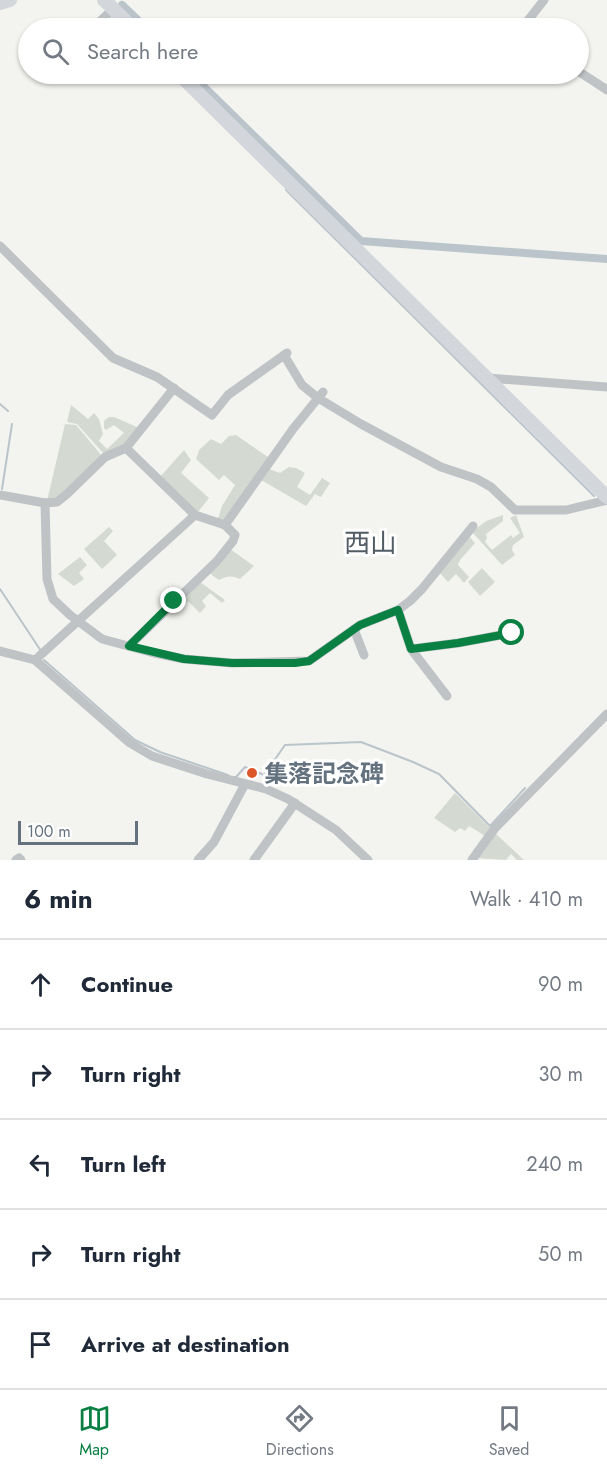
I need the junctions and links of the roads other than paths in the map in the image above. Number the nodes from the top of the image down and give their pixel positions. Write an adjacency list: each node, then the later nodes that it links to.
1 (10, 0): 3 (street)
2 (544, 0): 7 (street)
3 (0, 3)
4 (109, 4): 5 (street); 6 (street)
5 (100, 18)
6 (124, 18)
7 (530, 18)
8 (589, 78): 10 (street)
9 (190, 84): 12 (street)
10 (607, 90)
11 (0, 246): 14 (street)
12 (488, 378): 13 (street); 18 (street)
13 (607, 387)
14 (174, 388): 15 (street); 16 (street)
15 (320, 395): 18 (street); 21 (street)
16 (126, 448): 19 (street); 20 (street)
17 (0, 495): 19 (street)
18 (607, 499)
19 (45, 503): 24 (street)
20 (195, 515): 21 (street); 24 (street)
21 (225, 525): 27 (street)
22 (473, 526): 23 (street)
23 (398, 610): 25 (street); 28 (street)
24 (78, 622): 27 (street); 31 (street)
25 (354, 629): 27 (street); 30 (street)
26 (512, 633): 28 (street)
27 (129, 646)
28 (411, 649): 32 (street)
29 (0, 651): 31 (street)
30 (364, 655)
31 (35, 660): 34 (street)
32 (447, 696)
33 (607, 714): 41 (street)
34 (245, 784): 35 (street); 38 (street)
35 (295, 803): 39 (street); 40 (street)
36 (16, 860): 37 (street)
37 (21, 860)
38 (198, 860)
39 (254, 860)
40 (368, 860)
41 (472, 860)

